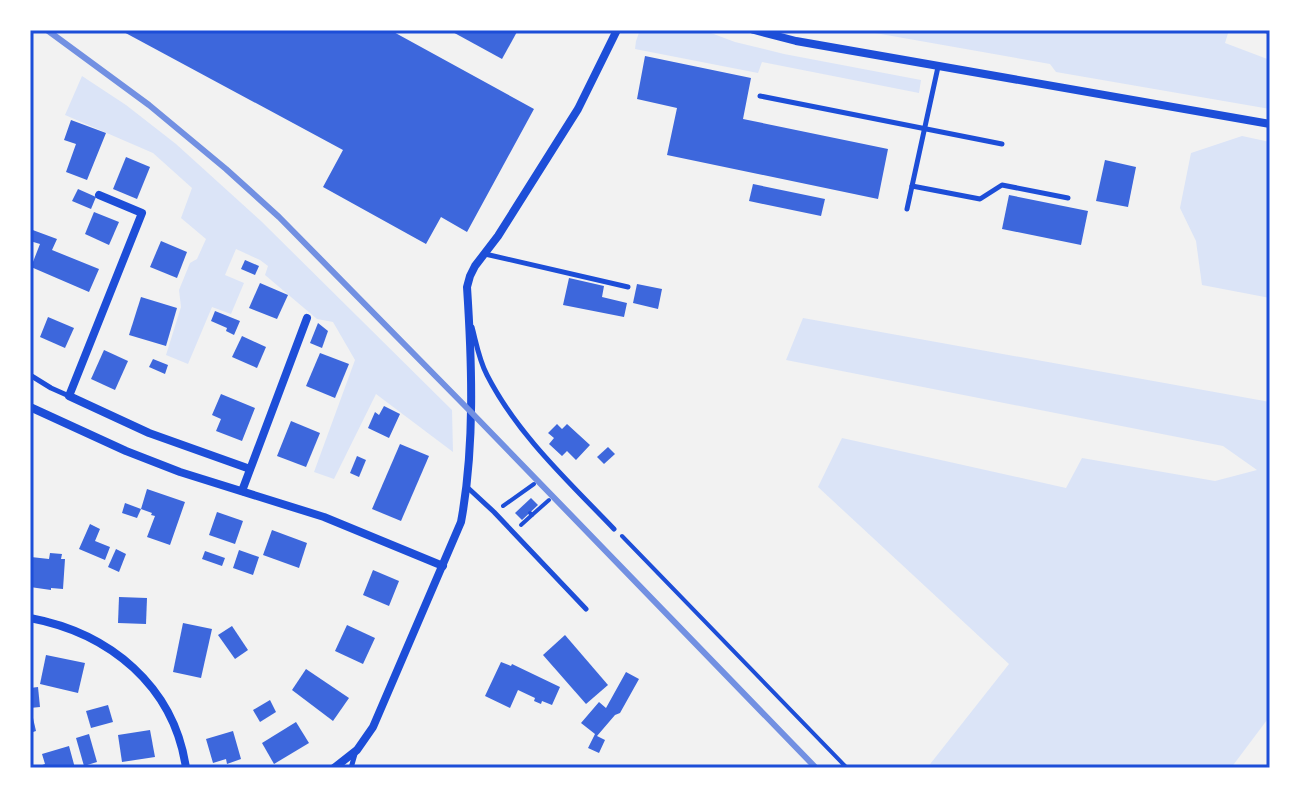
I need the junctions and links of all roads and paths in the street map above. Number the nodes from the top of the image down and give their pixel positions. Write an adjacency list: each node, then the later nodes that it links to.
1 (617, 30): 14 (street)
2 (754, 30): 5 (street)
3 (1264, 30): 4 (lane)
4 (1270, 32)
5 (938, 66): 7 (street); 8 (lane)
6 (760, 96): 8 (lane)
7 (1270, 124)
8 (924, 129): 9 (lane); 10 (lane)
9 (1002, 144)
10 (912, 186): 12 (lane); 13 (lane)
11 (99, 195): 19 (street)
12 (1068, 198)
13 (907, 209)
14 (485, 254): 15 (lane); 17 (street)
15 (628, 287)
16 (307, 318): 21 (street)
17 (469, 318): 23 (street); 28 (lane)
18 (30, 375): 19 (lane)
19 (69, 396): 21 (street)
20 (30, 407): 24 (street)
21 (250, 469): 24 (street)
22 (534, 484): 26 (path)
23 (467, 487): 26 (lane); 29 (street)
24 (242, 491): 29 (street)
25 (549, 500): 27 (path)
26 (494, 512): 30 (lane)
27 (532, 515)
28 (614, 529): 36 (path)
29 (443, 566): 32 (street)
30 (586, 609)
31 (30, 618): 33 (street)
32 (357, 750): 34 (street); 35 (lane)
33 (186, 768)
34 (334, 768)
35 (351, 768)
36 (847, 768)

